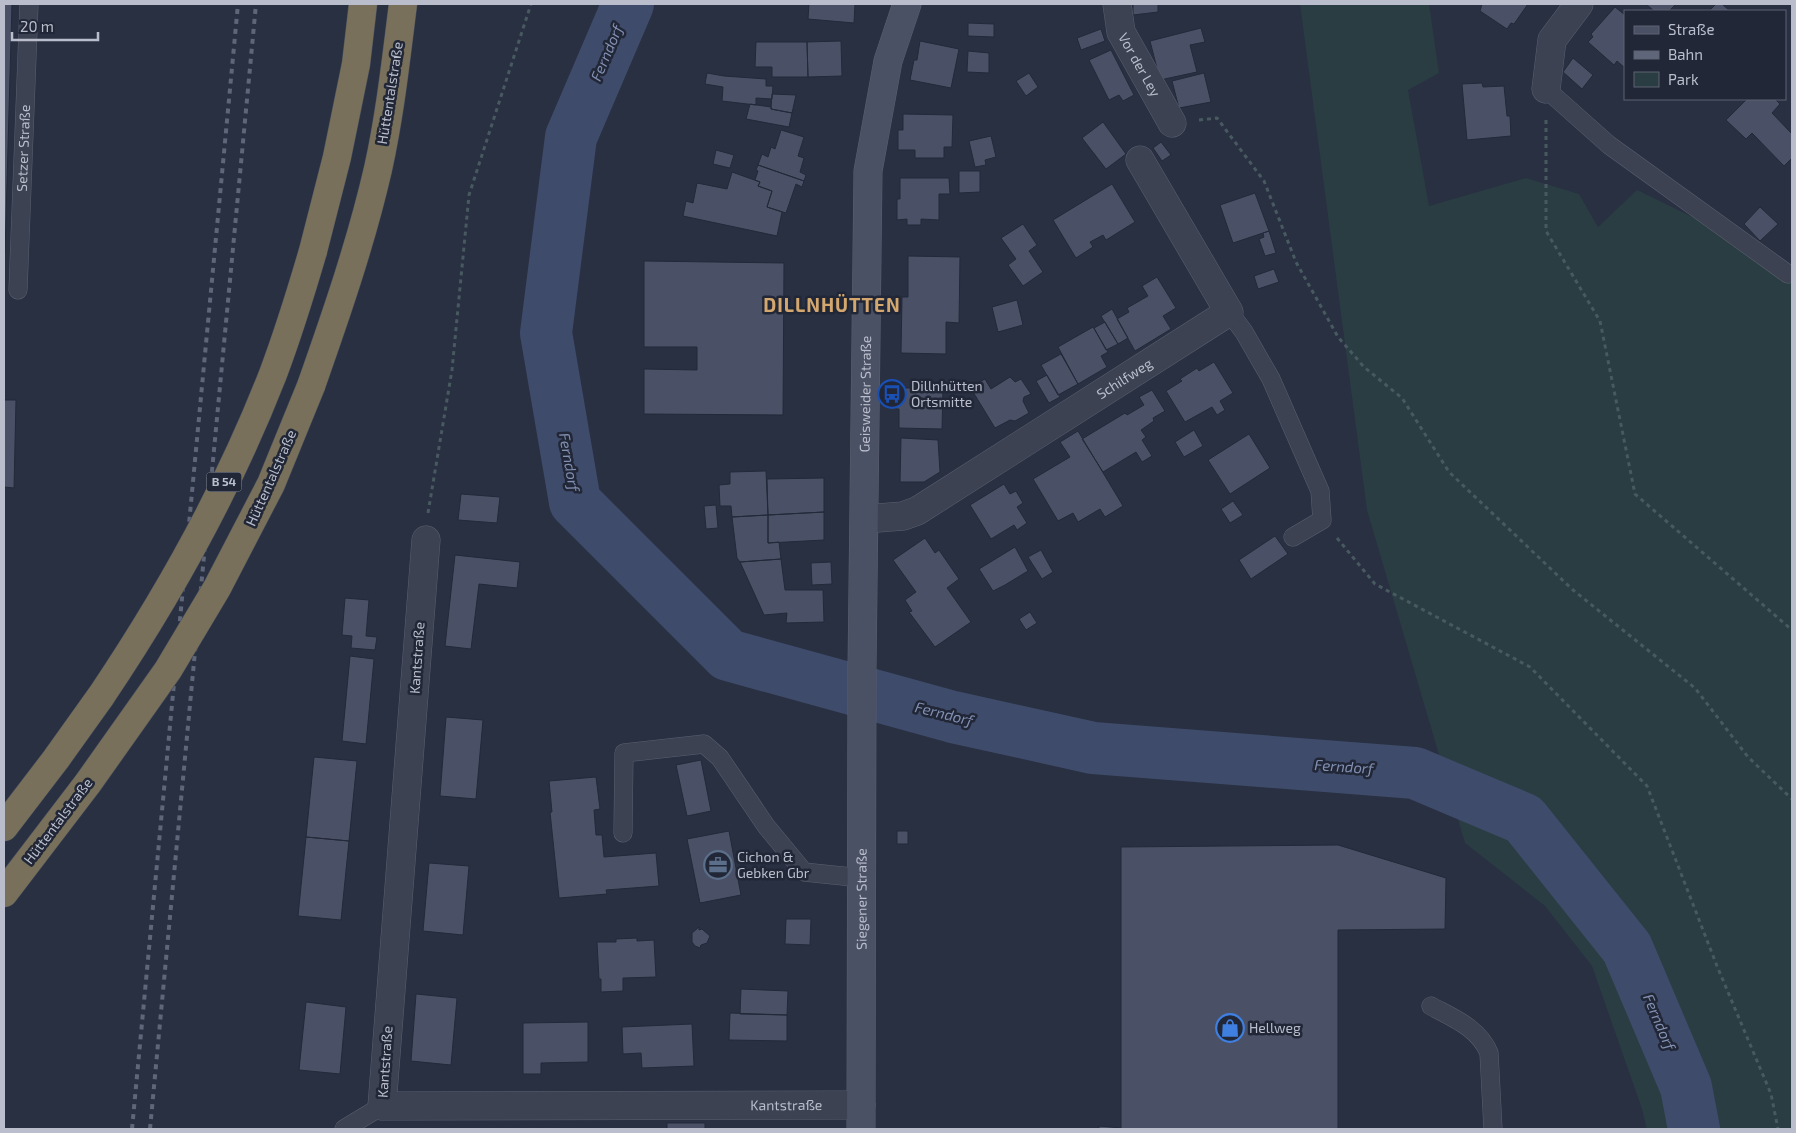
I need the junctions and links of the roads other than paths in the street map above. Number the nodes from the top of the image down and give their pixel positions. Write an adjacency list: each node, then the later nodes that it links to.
1 (29, 4): 11 (lane, Setzer Straße)
2 (363, 4): 17 (highway, B 54, bridge)
3 (404, 4): 20 (highway, Hüttentalstraße, bridge)
4 (907, 4): 13 (main road, Geisweider Straße)
5 (1118, 4): 8 (street, Vor der Ley)
6 (1579, 4): 7 (street)
7 (1546, 89): 10 (lane)
8 (1172, 123)
9 (1140, 160): 12 (street)
10 (1788, 274)
11 (18, 290)
12 (1229, 312): 13 (street, Schilfweg); 14 (lane)
13 (865, 519): 16 (main road, Geisweider Straße)
14 (1293, 538)
15 (426, 540): 22 (street, Kantstraße)
16 (862, 669): 19 (main road, Siegener Straße)
17 (4, 827)
18 (623, 833): 19 (lane)
19 (862, 878): 23 (main road, Siegener Straße)
20 (4, 893)
21 (1430, 1006): 25 (lane)
22 (382, 1106): 23 (street, Kantstraße); 24 (lane)
23 (861, 1117)
24 (344, 1129)
25 (1493, 1129)

